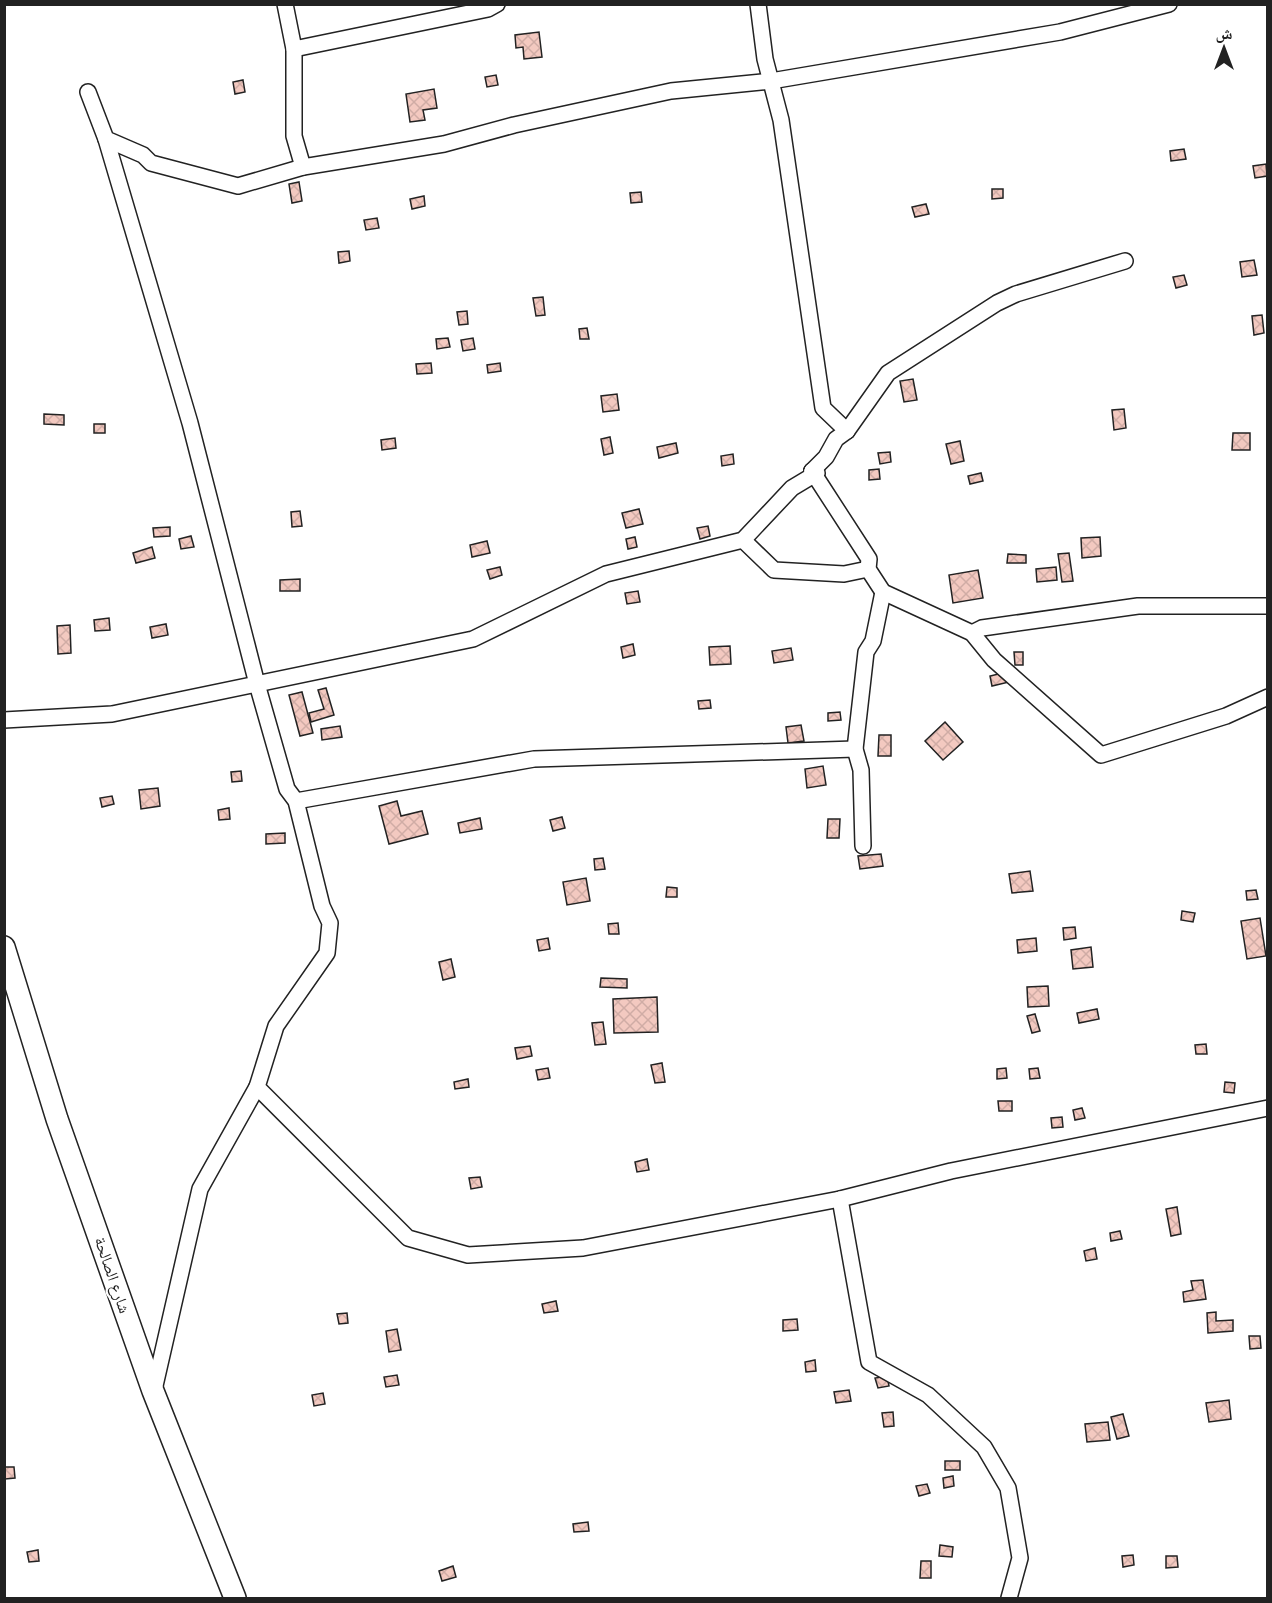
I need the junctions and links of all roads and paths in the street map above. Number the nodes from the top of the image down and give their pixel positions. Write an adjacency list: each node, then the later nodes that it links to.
1 (285, 4): 5 (street)
2 (497, 4): 5 (street)
3 (758, 4): 6 (street)
4 (1169, 4): 6 (street)
5 (294, 49): 9 (street)
6 (771, 81): 9 (street); 11 (street)
7 (88, 92): 8 (street)
8 (106, 139): 9 (street); 18 (street)
9 (303, 167)
10 (1125, 261): 11 (street)
11 (847, 431): 12 (street)
12 (814, 472): 13 (street); 14 (street)
13 (742, 540): 14 (street); 18 (street)
14 (868, 569): 15 (street)
15 (883, 592): 17 (street); 21 (street)
16 (1268, 606): 17 (street)
17 (972, 633): 19 (street)
18 (257, 684): 20 (street); 22 (street)
19 (1268, 697)
20 (4, 720)
21 (855, 749): 22 (street); 23 (street)
22 (296, 801): 25 (street)
23 (863, 846)
24 (4, 947): 28 (main road, شارع الصالحة)
25 (257, 1087): 27 (street); 28 (street)
26 (1268, 1108): 27 (street)
27 (840, 1198): 30 (street)
28 (153, 1391): 29 (main road, شارع الصالحة)
29 (236, 1599)
30 (1009, 1599)

